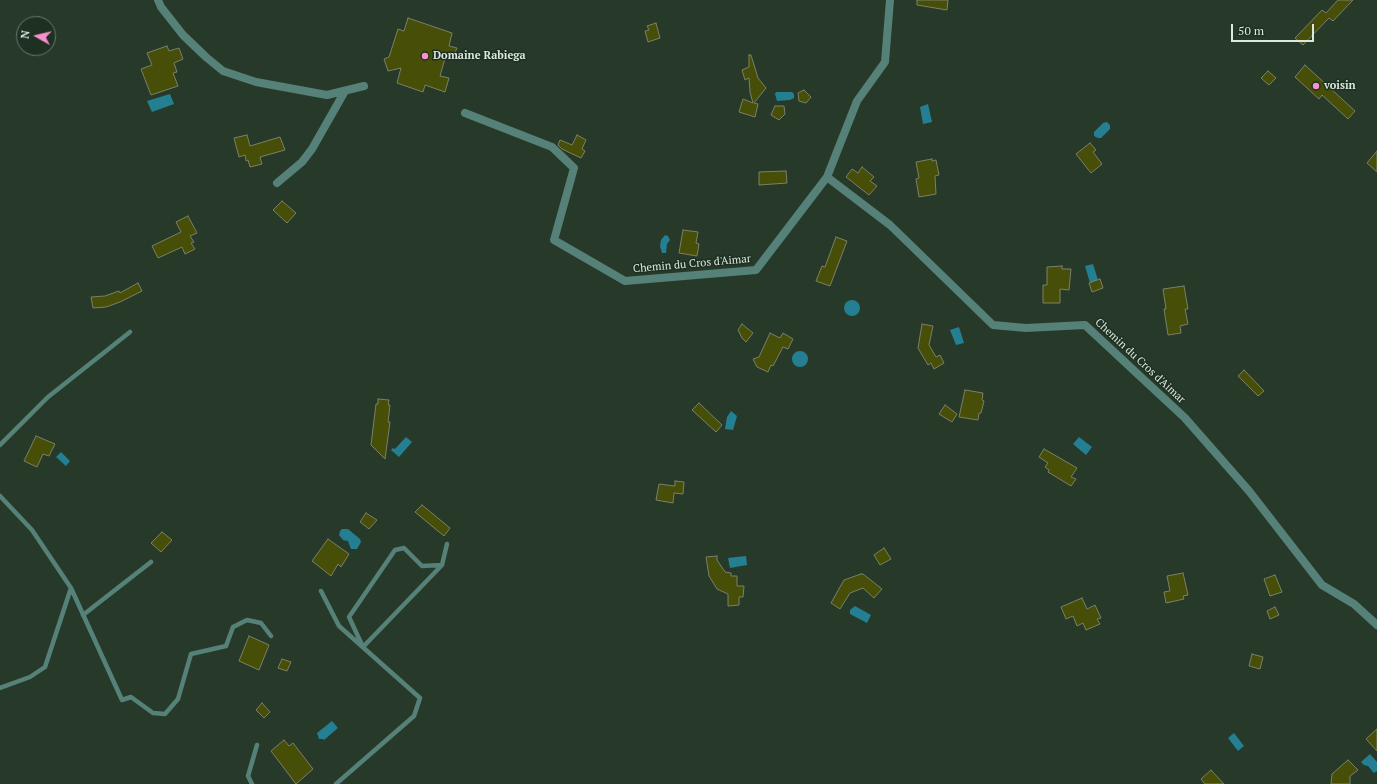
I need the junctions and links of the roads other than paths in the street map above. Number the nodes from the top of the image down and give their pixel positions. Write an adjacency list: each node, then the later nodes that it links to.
1 (158, 0): 4 (street)
2 (890, 0): 6 (street, Chemin du Cros d'Aimar)
3 (364, 86): 4 (street)
4 (345, 91): 7 (street)
5 (465, 113): 6 (street, Chemin du Cros d'Aimar)
6 (826, 177): 17 (street, Chemin du Cros d'Aimar)
7 (277, 183)
8 (130, 332): 9 (lane)
9 (0, 445)
10 (0, 496): 14 (lane)
11 (447, 544): 13 (lane)
12 (151, 562): 16 (lane)
13 (442, 565): 19 (lane); 19 (lane)
14 (71, 588): 16 (lane); 20 (lane)
15 (321, 591): 19 (lane)
16 (83, 615): 18 (lane)
17 (1377, 625)
18 (271, 636)
19 (363, 647): 23 (lane)
20 (0, 688)
21 (257, 745): 22 (lane)
22 (252, 784)
23 (336, 784)

